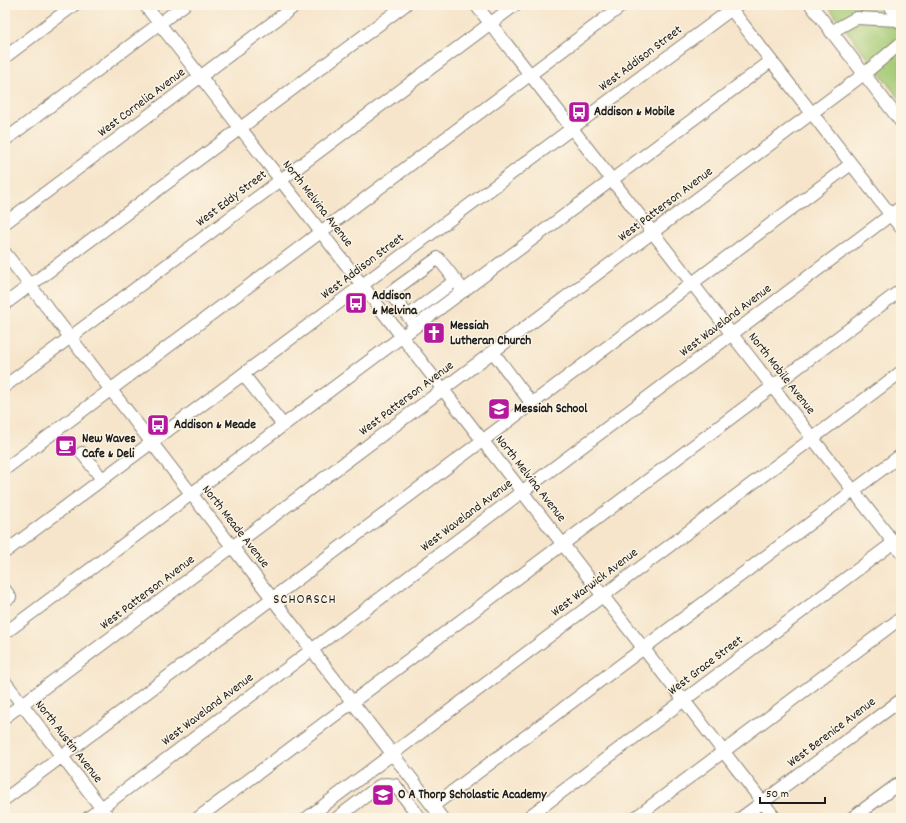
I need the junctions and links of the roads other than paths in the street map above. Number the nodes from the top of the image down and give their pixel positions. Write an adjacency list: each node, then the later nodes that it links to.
1 (74, 5): 17 (street)
2 (145, 5): 14 (street, North Melvina Avenue)
3 (184, 5): 14 (street)
4 (296, 5): 21 (street, West Cornelia Avenue)
5 (405, 5): 24 (street)
6 (476, 5): 13 (street, North Mobile Avenue)
7 (515, 5): 13 (street, West Eddy Street)
8 (622, 5): 19 (street)
9 (811, 5): 15 (street)
10 (890, 5): 12 (street)
11 (734, 7): 18 (street); 25 (street, West Addison Street)
12 (899, 22): 15 (street)
13 (491, 23): 19 (street, North Mobile Avenue); 28 (street, West Eddy Street)
14 (160, 24): 21 (street, North Melvina Avenue); 26 (street)
15 (831, 32): 20 (street)
16 (901, 43): 20 (street, West Patterson Avenue)
17 (5, 57)
18 (771, 61): 22 (street); 29 (street)
19 (530, 74): 25 (street, North Mobile Avenue); 34 (street)
20 (864, 74): 22 (street, West Patterson Avenue); 23 (street)
21 (200, 76): 24 (street, North Melvina Avenue); 32 (street, West Cornelia Avenue)
22 (812, 113): 27 (street); 35 (street, West Patterson Avenue)
23 (901, 122)
24 (240, 128): 28 (street, North Melvina Avenue); 39 (street)
25 (572, 128): 29 (street, North Mobile Avenue); 40 (street, West Addison Street)
26 (5, 140)
27 (851, 164): 31 (street); 38 (street)
28 (281, 180): 34 (street, North Melvina Avenue); 47 (street, West Eddy Street)
29 (612, 180): 35 (street, North Mobile Avenue); 42 (street)
30 (901, 207): 31 (street, West Waveland Avenue)
31 (891, 215): 33 (street); 46 (street, West Waveland Avenue)
32 (5, 223)
33 (901, 228)
34 (321, 232): 40 (street, North Melvina Avenue); 54 (street)
35 (653, 232): 38 (street, North Mobile Avenue); 49 (street, West Patterson Avenue)
36 (5, 253): 39 (street, North Meade Avenue)
37 (456, 280): 42 (street); 44 (street); 44 (street)
38 (692, 284): 46 (street, North Mobile Avenue); 56 (street)
39 (30, 285): 43 (street); 47 (street, North Meade Avenue)
40 (362, 285): 48 (street, North Melvina Avenue); 51 (street, West Addison Street)
41 (901, 290): 53 (street)
42 (464, 291): 45 (street)
43 (5, 304)
44 (408, 316): 45 (street)
45 (416, 326): 48 (street)
46 (732, 334): 53 (street, North Mobile Avenue); 66 (street, West Waveland Avenue)
47 (71, 337): 52 (street, West Eddy Street); 54 (street, North Meade Avenue)
48 (402, 337): 55 (street, North Melvina Avenue); 57 (street)
49 (493, 352): 55 (street, West Patterson Avenue); 56 (street)
50 (901, 372): 58 (street, West Warwick Avenue)
51 (243, 374): 57 (street); 60 (street, West Addison Street)
52 (5, 386)
53 (772, 387): 58 (street, North Mobile Avenue); 68 (street)
54 (111, 389): 60 (street, North Meade Avenue); 63 (street)
55 (443, 389): 59 (street, North Melvina Avenue); 70 (street, West Patterson Avenue)
56 (532, 404): 59 (street)
57 (283, 425): 67 (street)
58 (812, 438): 65 (street, North Mobile Avenue); 73 (street, West Warwick Avenue)
59 (483, 441): 66 (street, North Melvina Avenue); 74 (street)
60 (152, 442): 64 (street, West Addison Street); 67 (street, North Meade Avenue)
61 (82, 453): 64 (street)
62 (901, 455): 65 (street)
63 (5, 469)
64 (102, 480): 71 (street, West Addison Street)
65 (853, 490): 69 (street, North Mobile Avenue); 78 (street)
66 (522, 492): 68 (street, North Melvina Avenue); 79 (street, West Waveland Avenue)
67 (192, 494): 70 (street, North Meade Avenue); 77 (street)
68 (563, 544): 73 (street, North Melvina Avenue); 83 (street)
69 (899, 544): 81 (street, West Grace Street)
70 (233, 547): 74 (street, North Meade Avenue); 84 (street, West Patterson Avenue)
71 (5, 552)
72 (5, 590): 75 (street)
73 (603, 595): 78 (street, North Melvina Avenue); 87 (street, West Warwick Avenue)
74 (272, 598): 79 (street, North Meade Avenue); 88 (street)
75 (5, 600)
76 (901, 618): 86 (street)
77 (5, 634)
78 (644, 648): 81 (street, North Melvina Avenue); 93 (street)
79 (312, 650): 83 (street, North Meade Avenue); 94 (street, West Waveland Avenue)
80 (5, 682): 84 (street, North Austin Avenue)
81 (684, 700): 86 (street, North Melvina Avenue); 103 (street, West Grace Street)
82 (901, 700): 91 (street, West Berenice Avenue)
83 (352, 702): 87 (street, North Meade Avenue); 97 (street)
84 (22, 704): 85 (street, West Patterson Avenue); 88 (street, North Austin Avenue)
85 (5, 717)
86 (724, 751): 91 (street, North Melvina Avenue); 104 (street)
87 (392, 754): 92 (street, West Warwick Avenue); 93 (street, North Meade Avenue)
88 (62, 756): 90 (street); 94 (street, North Austin Avenue)
89 (901, 782): 107 (street)
90 (5, 799)
91 (763, 802): 105 (street, West Berenice Avenue); 106 (street, North Melvina Avenue)
92 (322, 806): 98 (street, West Warwick Avenue); 99 (street)
93 (433, 806): 102 (street, North Meade Avenue)
94 (102, 808): 95 (street, West Waveland Avenue); 96 (street, North Austin Avenue)
95 (88, 818)
96 (109, 818)
97 (198, 818)
98 (307, 818)
99 (333, 818)
100 (337, 818): 101 (street)
101 (420, 818)
102 (442, 818)
103 (527, 818)
104 (635, 818)
105 (741, 818)
106 (775, 818)
107 (852, 818)

